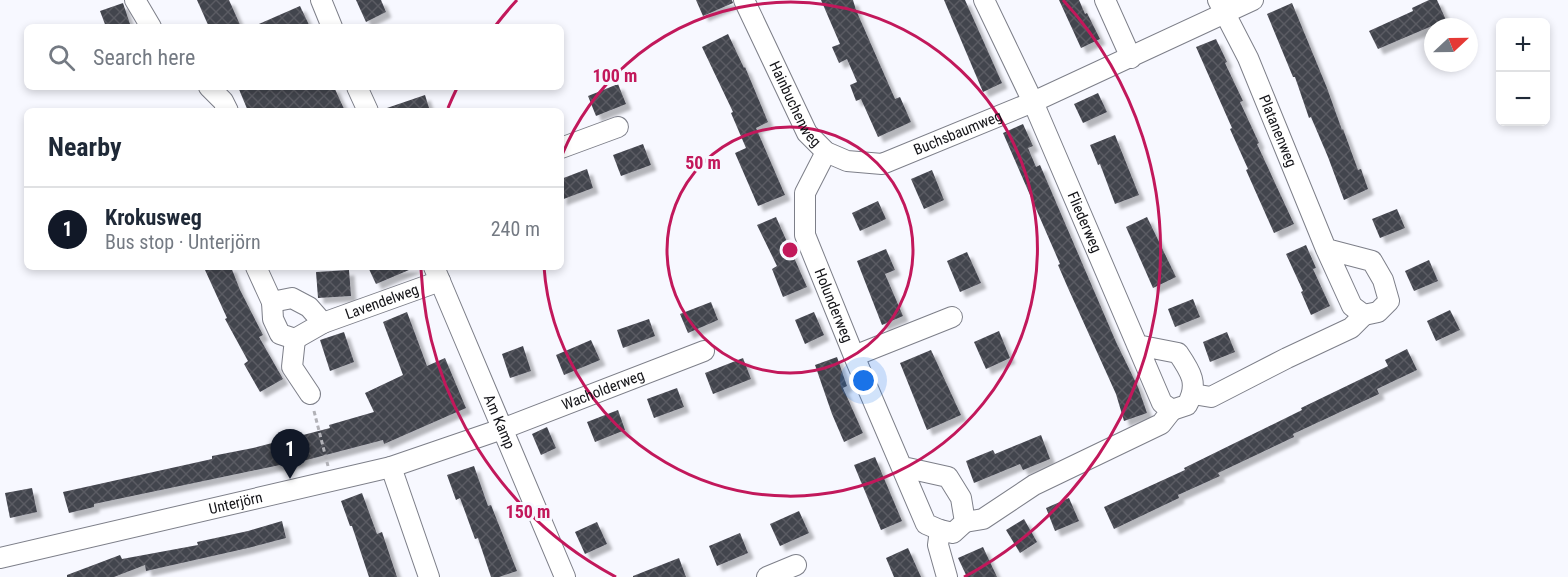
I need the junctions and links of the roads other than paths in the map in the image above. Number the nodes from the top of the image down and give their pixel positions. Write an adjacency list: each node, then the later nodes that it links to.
1 (135, 0): 8 (street)
2 (321, 0): 9 (street)
3 (744, 0): 18 (street, Hainbuchenweg)
4 (984, 0): 13 (street)
5 (1105, 0): 10 (street)
6 (1253, 0): 7 (street, Buchsbaumweg)
7 (1221, 7): 10 (street, Buchsbaumweg); 20 (street, Platanenweg)
8 (149, 24)
9 (331, 24)
10 (1131, 58): 13 (street, Buchsbaumweg)
11 (212, 90): 14 (street)
12 (358, 90): 15 (street)
13 (1033, 102): 19 (street, Buchsbaumweg); 28 (street, Fliederweg)
14 (226, 108)
15 (367, 108)
16 (618, 127): 17 (street)
17 (564, 147)
18 (826, 152): 19 (street, Hainbuchenweg); 30 (street, Holunderweg)
19 (882, 164)
20 (1326, 249): 24 (street, Platanenweg); 24 (street)
21 (257, 270): 23 (street)
22 (437, 274): 26 (street, Lavendelweg); 34 (street, Am Kamp)
23 (272, 302): 26 (street); 27 (street)
24 (1364, 315): 32 (street)
25 (952, 317): 30 (street, Holunderweg)
26 (323, 323): 27 (street, Lavendelweg)
27 (295, 339): 31 (street)
28 (1137, 345): 32 (street); 33 (street, Fliederweg)
29 (704, 351): 34 (street, Wacholderweg)
30 (854, 356): 36 (street, Holunderweg)
31 (310, 394)
32 (1193, 394): 33 (street)
33 (1172, 410): 37 (street)
34 (502, 429): 35 (street, Unterjörn); 42 (street, Am Kamp)
35 (391, 467): 39 (street, Unterjörn); 41 (street)
36 (903, 467): 37 (street); 38 (street, Holunderweg)
37 (965, 522): 38 (street)
38 (940, 530): 44 (street)
39 (0, 558)
40 (796, 565): 43 (street)
41 (429, 577)
42 (565, 577)
43 (767, 577)
44 (946, 577)

